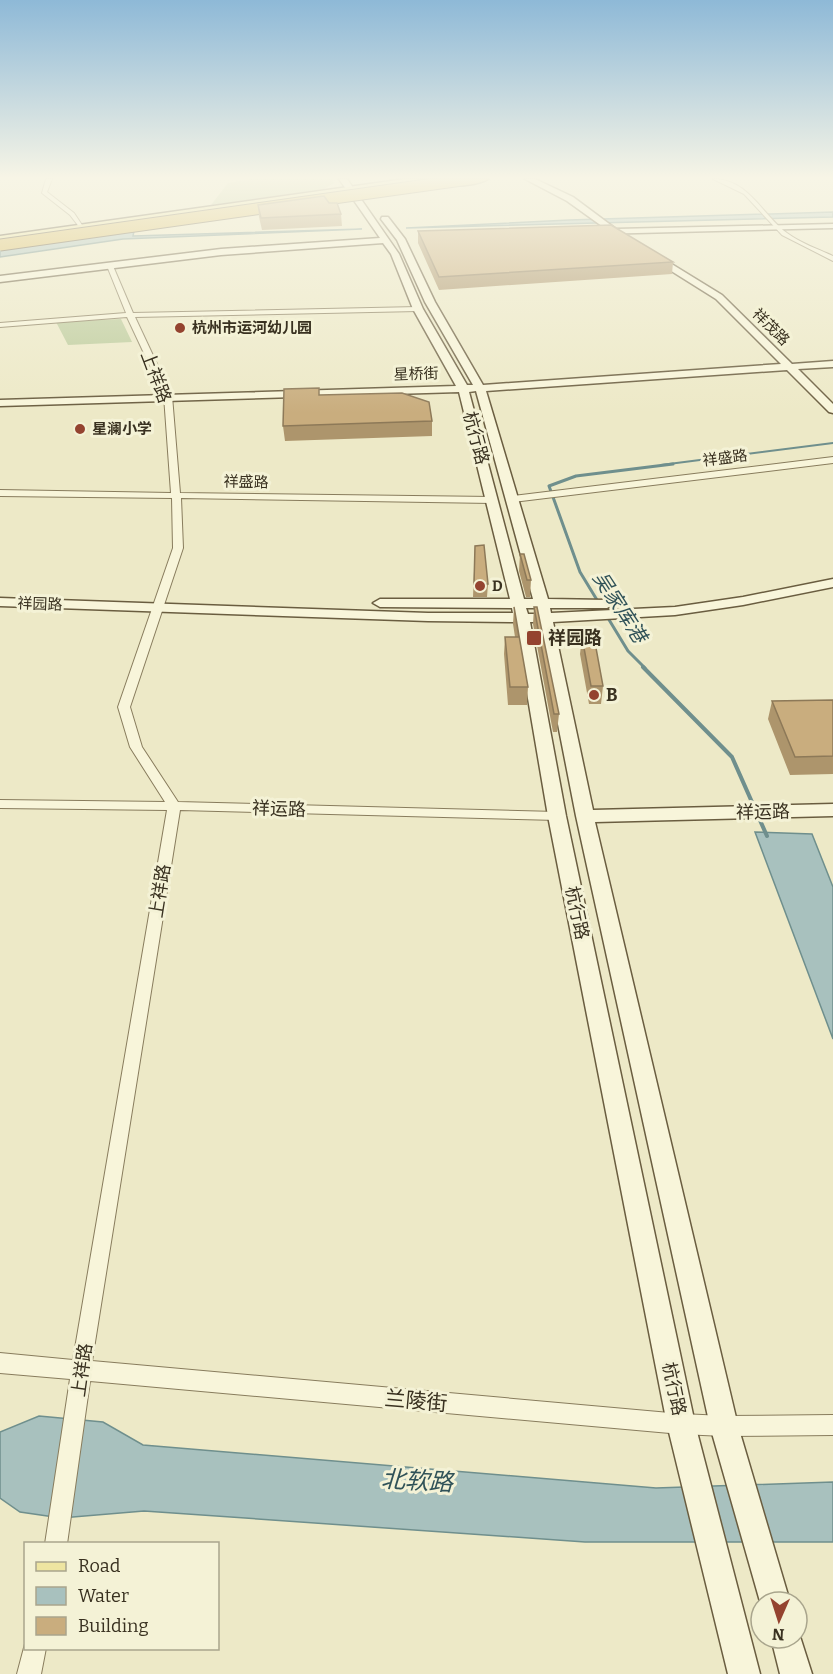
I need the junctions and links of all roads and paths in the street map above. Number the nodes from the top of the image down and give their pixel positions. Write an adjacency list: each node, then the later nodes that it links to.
1 (180, 257): 5 (main road)
2 (396, 257): 7 (main road, 杭行路)
3 (409, 257): 13 (main road, 杭行路)
4 (655, 257): 11 (main road, 祥茂路)
5 (110, 266): 6 (main road); 8 (street, 上祥路)
6 (0, 279)
7 (418, 309): 8 (street); 12 (main road, 杭行路)
8 (130, 315): 9 (street); 14 (street, 上祥路)
9 (0, 325)
10 (833, 364): 11 (main road, 星桥街)
11 (789, 366): 13 (main road, 星桥街); 16 (main road, 祥茂路)
12 (463, 388): 13 (main road, 星桥街); 14 (main road, 星桥街); 21 (main road, 杭行路)
13 (480, 388): 20 (main road, 杭行路)
14 (168, 396): 15 (main road, 星桥街); 19 (street, 上祥路)
15 (0, 404)
16 (833, 410)
17 (833, 460): 20 (street, 祥盛路)
18 (0, 493): 19 (street, 祥盛路)
19 (176, 496): 21 (street, 祥盛路); 26 (street, 上祥路)
20 (513, 499): 28 (main road, 杭行路)
21 (492, 500): 27 (main road, 杭行路)
22 (833, 571): 28 (main road, 祥园路)
23 (833, 583): 28 (main road, 祥园路)
24 (0, 594): 26 (main road, 祥园路)
25 (0, 602): 26 (main road, 祥园路)
26 (161, 602): 27 (main road, 祥园路); 30 (street, 上祥路)
27 (520, 612): 28 (main road, 祥园路); 32 (main road, 杭行路)
28 (543, 612): 33 (main road, 杭行路)
29 (0, 804): 30 (street, 祥运路)
30 (174, 806): 32 (street, 祥运路); 35 (street, 上祥路)
31 (833, 810): 33 (main road, 祥运路)
32 (557, 816): 36 (main road, 杭行路)
33 (585, 816): 38 (main road, 杭行路)
34 (0, 1363): 35 (street, 兰陵街)
35 (81, 1371): 36 (street, 兰陵街); 39 (street, 上祥路)
36 (681, 1424): 38 (street, 兰陵街); 44 (main road, 杭行路)
37 (833, 1425): 38 (street, 兰陵街)
38 (724, 1426): 40 (main road, 杭行路)
39 (56, 1542)
40 (772, 1590)
41 (34, 1650): 43 (street)
42 (789, 1650): 45 (main road)
43 (29, 1674)
44 (744, 1674)
45 (796, 1674)

